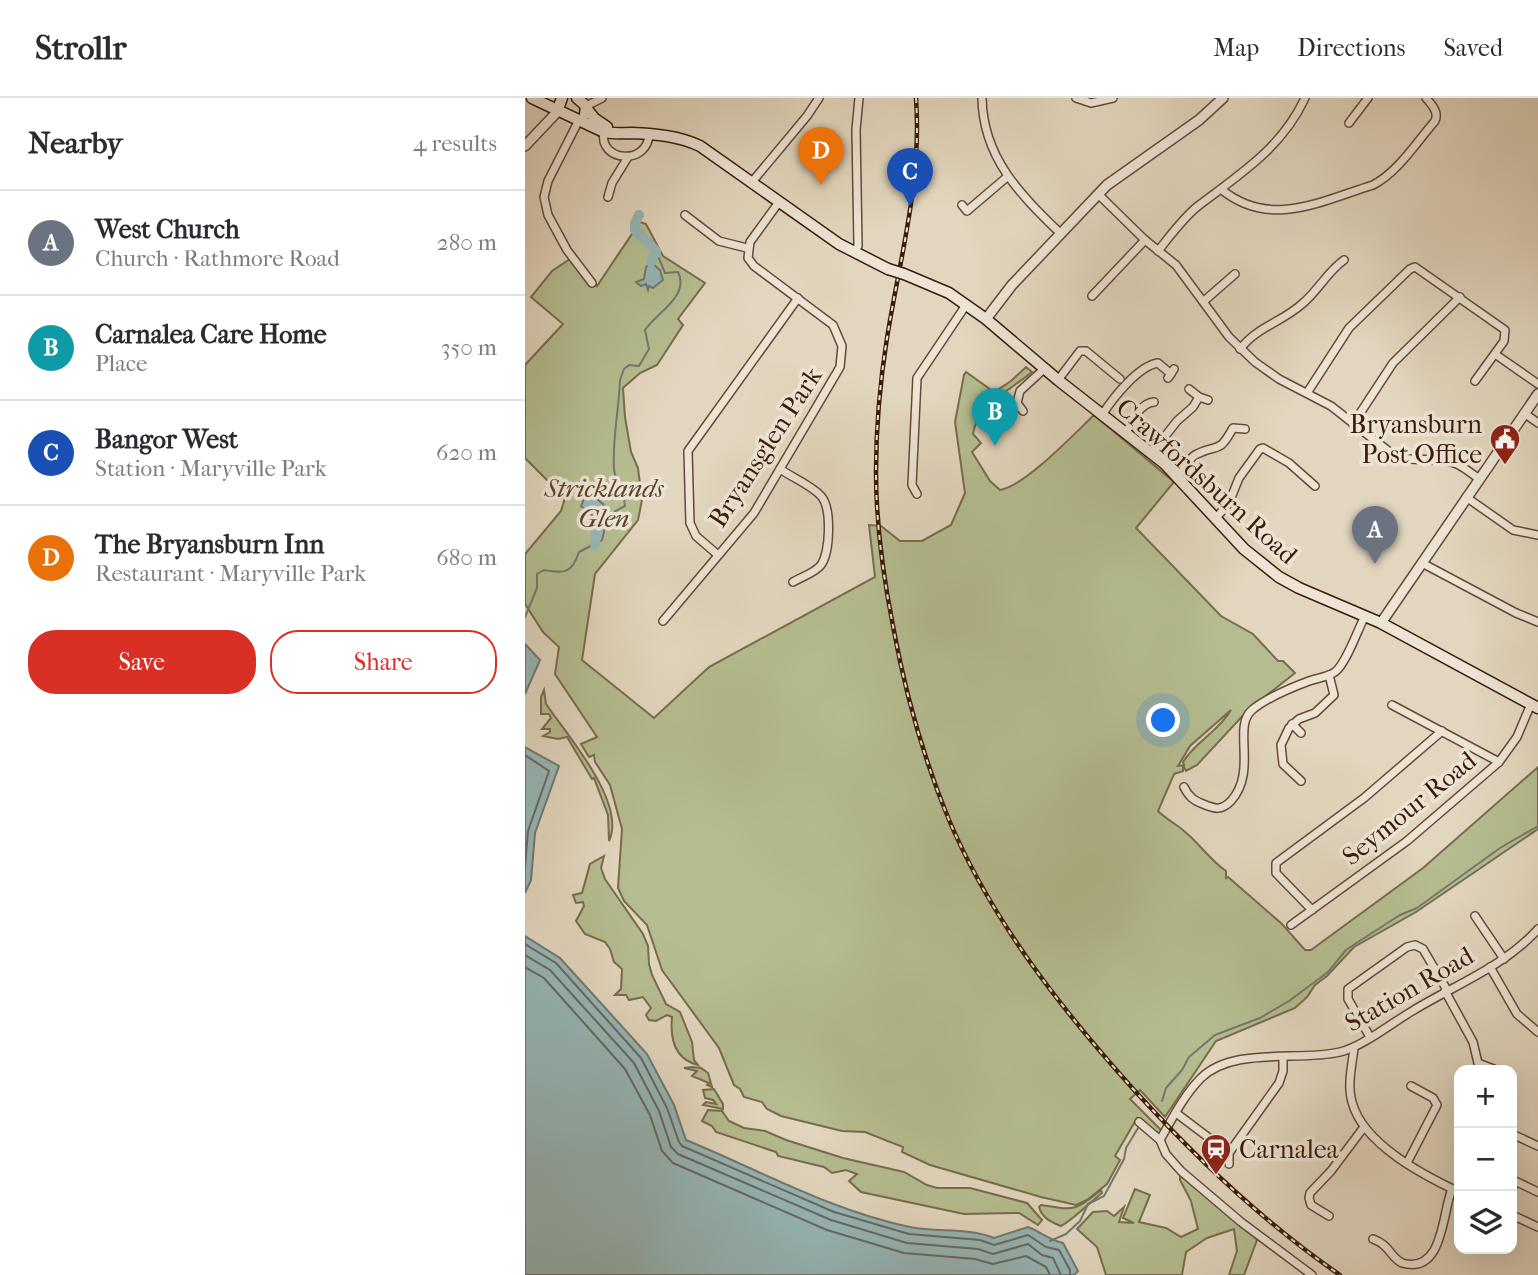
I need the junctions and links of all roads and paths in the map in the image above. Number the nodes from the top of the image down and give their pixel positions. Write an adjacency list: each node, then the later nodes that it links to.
1 (532, 98): 13 (main road)
2 (577, 98): 14 (main road)
3 (602, 98): 14 (street)
4 (819, 98): 25 (street)
5 (859, 98): 36 (street)
6 (982, 98): 24 (street)
7 (1076, 98): 8 (street)
8 (1113, 98)
9 (1223, 98): 27 (street)
10 (1305, 98): 26 (street)
11 (1368, 98): 16 (street)
12 (1426, 98): 26 (street)
13 (560, 104): 15 (main road); 20 (street)
14 (587, 108): 15 (main road); 18 (main road)
15 (580, 120): 17 (main road); 39 (street)
16 (1349, 123)
17 (604, 132): 18 (main road, Crawfordsburn Road); 21 (street)
18 (627, 133): 19 (main road, Crawfordsburn Road)
19 (649, 134): 22 (street); 25 (main road, Crawfordsburn Road)
20 (525, 146)
21 (614, 154): 22 (street); 23 (street)
22 (628, 156): 23 (street)
23 (620, 167): 28 (street)
24 (1007, 177): 30 (street); 32 (street)
25 (752, 182): 29 (main road, Crawfordsburn Road)
26 (1222, 190): 35 (street)
27 (1097, 194): 32 (street); 33 (street)
28 (608, 197)
29 (779, 202): 34 (street); 36 (main road, Crawfordsburn Road)
30 (962, 205)
31 (685, 215): 34 (street)
32 (1060, 233): 45 (street)
33 (1145, 240): 35 (street); 40 (street)
34 (747, 248): 42 (street, Bryansglen Park)
35 (1158, 251): 43 (street)
36 (854, 253): 44 (main road, Crawfordsburn Road, bridge)
37 (1344, 260): 46 (street)
38 (1235, 274): 43 (street)
39 (591, 283)
40 (1092, 296)
41 (1460, 297): 47 (street); 55 (street); 64 (street)
42 (798, 298): 68 (street, Bryansglen Park); 76 (street)
43 (1204, 300): 46 (street)
44 (966, 304): 45 (main road, Crawfordsburn Road); 72 (street)
45 (986, 319): 49 (main road, Crawfordsburn Road)
46 (1240, 349): 55 (street)
47 (1495, 354): 52 (street); 53 (street)
48 (1123, 368): 51 (street)
49 (1044, 369): 51 (main road, Crawfordsburn Road); 60 (street)
50 (1171, 374): 62 (street)
51 (1058, 380): 62 (main road, Crawfordsburn Road)
52 (1475, 381)
53 (1538, 384)
54 (1189, 389): 57 (street)
55 (1307, 393): 64 (street)
56 (1538, 394): 61 (street)
57 (1199, 397): 58 (street); 67 (street)
58 (1207, 400)
59 (1154, 402): 66 (street)
60 (1023, 411)
61 (1524, 414): 63 (street); 70 (street)
62 (1102, 415): 66 (main road, Crawfordsburn Road)
63 (1538, 423)
64 (1353, 424): 70 (street)
65 (1245, 429): 69 (street)
66 (1126, 433): 67 (main road, Crawfordsburn Road)
67 (1152, 453): 69 (main road, Crawfordsburn Road)
68 (779, 470): 76 (street, Bryansglen Park); 78 (street)
69 (1178, 477): 74 (main road, Crawfordsburn Road)
70 (1479, 479): 73 (street)
71 (1315, 486): 74 (street)
72 (917, 494)
73 (1466, 497): 75 (street); 77 (street)
74 (1216, 519): 79 (main road, Crawfordsburn Road)
75 (1538, 536)
76 (718, 555): 80 (street, Bryansglen Park)
77 (1422, 563): 81 (street); 82 (street)
78 (793, 582)
79 (1365, 616): 82 (main road, Crawfordsburn Road); 83 (street)
80 (663, 621)
81 (1538, 622)
82 (1381, 623): 85 (main road, Crawfordsburn Road)
83 (1329, 675): 86 (street); 91 (street)
84 (1392, 705): 87 (street)
85 (1535, 706): 89 (street, Seymour Road)
86 (1292, 724): 88 (street); 90 (street)
87 (1442, 731): 89 (street); 92 (street)
88 (1301, 733)
89 (1499, 762): 92 (street, Seymour Road)
90 (1301, 781)
91 (1184, 787)
92 (1312, 910): 94 (street, Seymour Road)
93 (1475, 916): 98 (street)
94 (1291, 925)
95 (1538, 929): 96 (street, Station Road)
96 (1531, 937): 97 (street); 98 (street, Station Road)
97 (1538, 943)
98 (1504, 959): 99 (street, Station Road)
99 (1490, 967): 100 (street, Station Road); 101 (street)
100 (1446, 991): 102 (street, Station Road); 102 (street); 105 (street)
101 (1538, 1032)
102 (1370, 1037): 103 (street, Station Road)
103 (1354, 1048): 104 (street, Station Road); 109 (street)
104 (1283, 1057): 107 (street, Station Road); 113 (street)
105 (1483, 1065)
106 (1411, 1086): 114 (street)
107 (1176, 1113): 111 (street, Station Road); 113 (street)
108 (1139, 1122): 111 (street)
109 (1364, 1127): 114 (street); 121 (street)
110 (1517, 1136): 112 (street)
111 (1160, 1140): 126 (street)
112 (1538, 1146)
113 (1229, 1153): 115 (street)
114 (1407, 1163): 117 (street)
115 (1230, 1164)
116 (1517, 1182): 119 (street)
117 (1454, 1189)
118 (1455, 1191): 125 (street)
119 (1538, 1192)
120 (1299, 1198): 121 (street)
121 (1309, 1200): 122 (street)
122 (1329, 1216)
123 (1517, 1217): 124 (street)
124 (1538, 1227)
125 (1373, 1239)
126 (1312, 1275)

